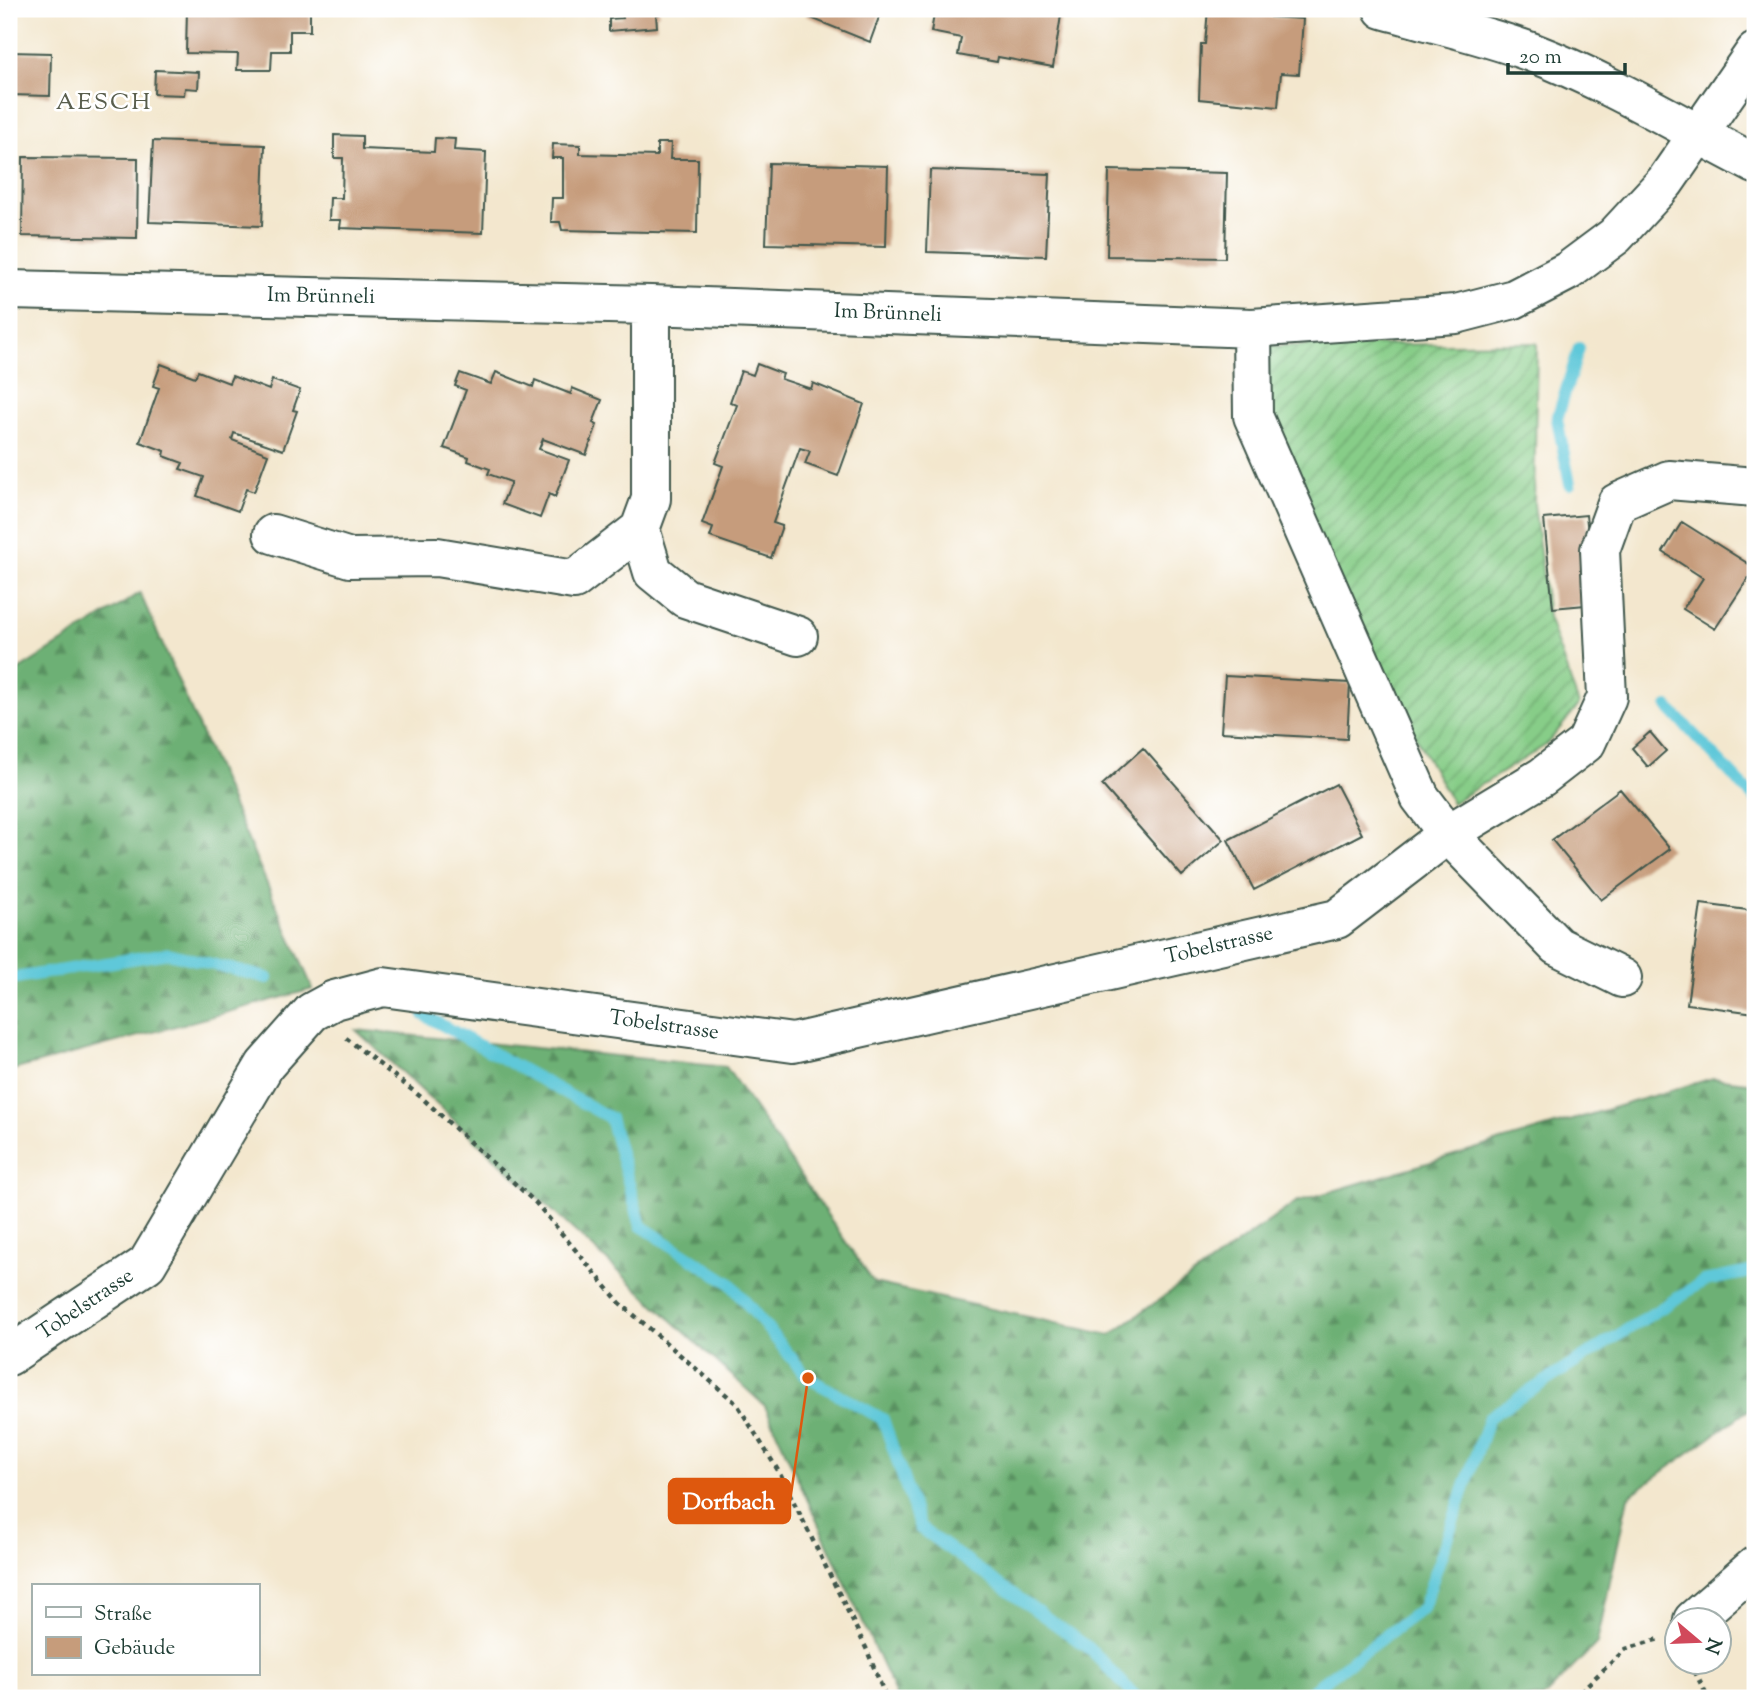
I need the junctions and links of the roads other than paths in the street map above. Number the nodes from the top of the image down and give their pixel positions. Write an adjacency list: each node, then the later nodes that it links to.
1 (1382, 9): 2 (street)
2 (1426, 15): 4 (street)
3 (1755, 52): 4 (street, Im Brünneli)
4 (1696, 134): 5 (street); 8 (street, Im Brünneli)
5 (1755, 164)
6 (9, 290): 7 (street, Im Brünneli)
7 (651, 305): 8 (street, Im Brünneli); 10 (street)
8 (1252, 328): 13 (street)
9 (1755, 487): 13 (street, Tobelstrasse)
10 (640, 528): 11 (street); 12 (street)
11 (273, 534)
12 (799, 636)
13 (1448, 835): 14 (street); 15 (street, Tobelstrasse)
14 (1622, 978)
15 (9, 1356)
16 (1755, 1566): 17 (street)
17 (1705, 1606)

